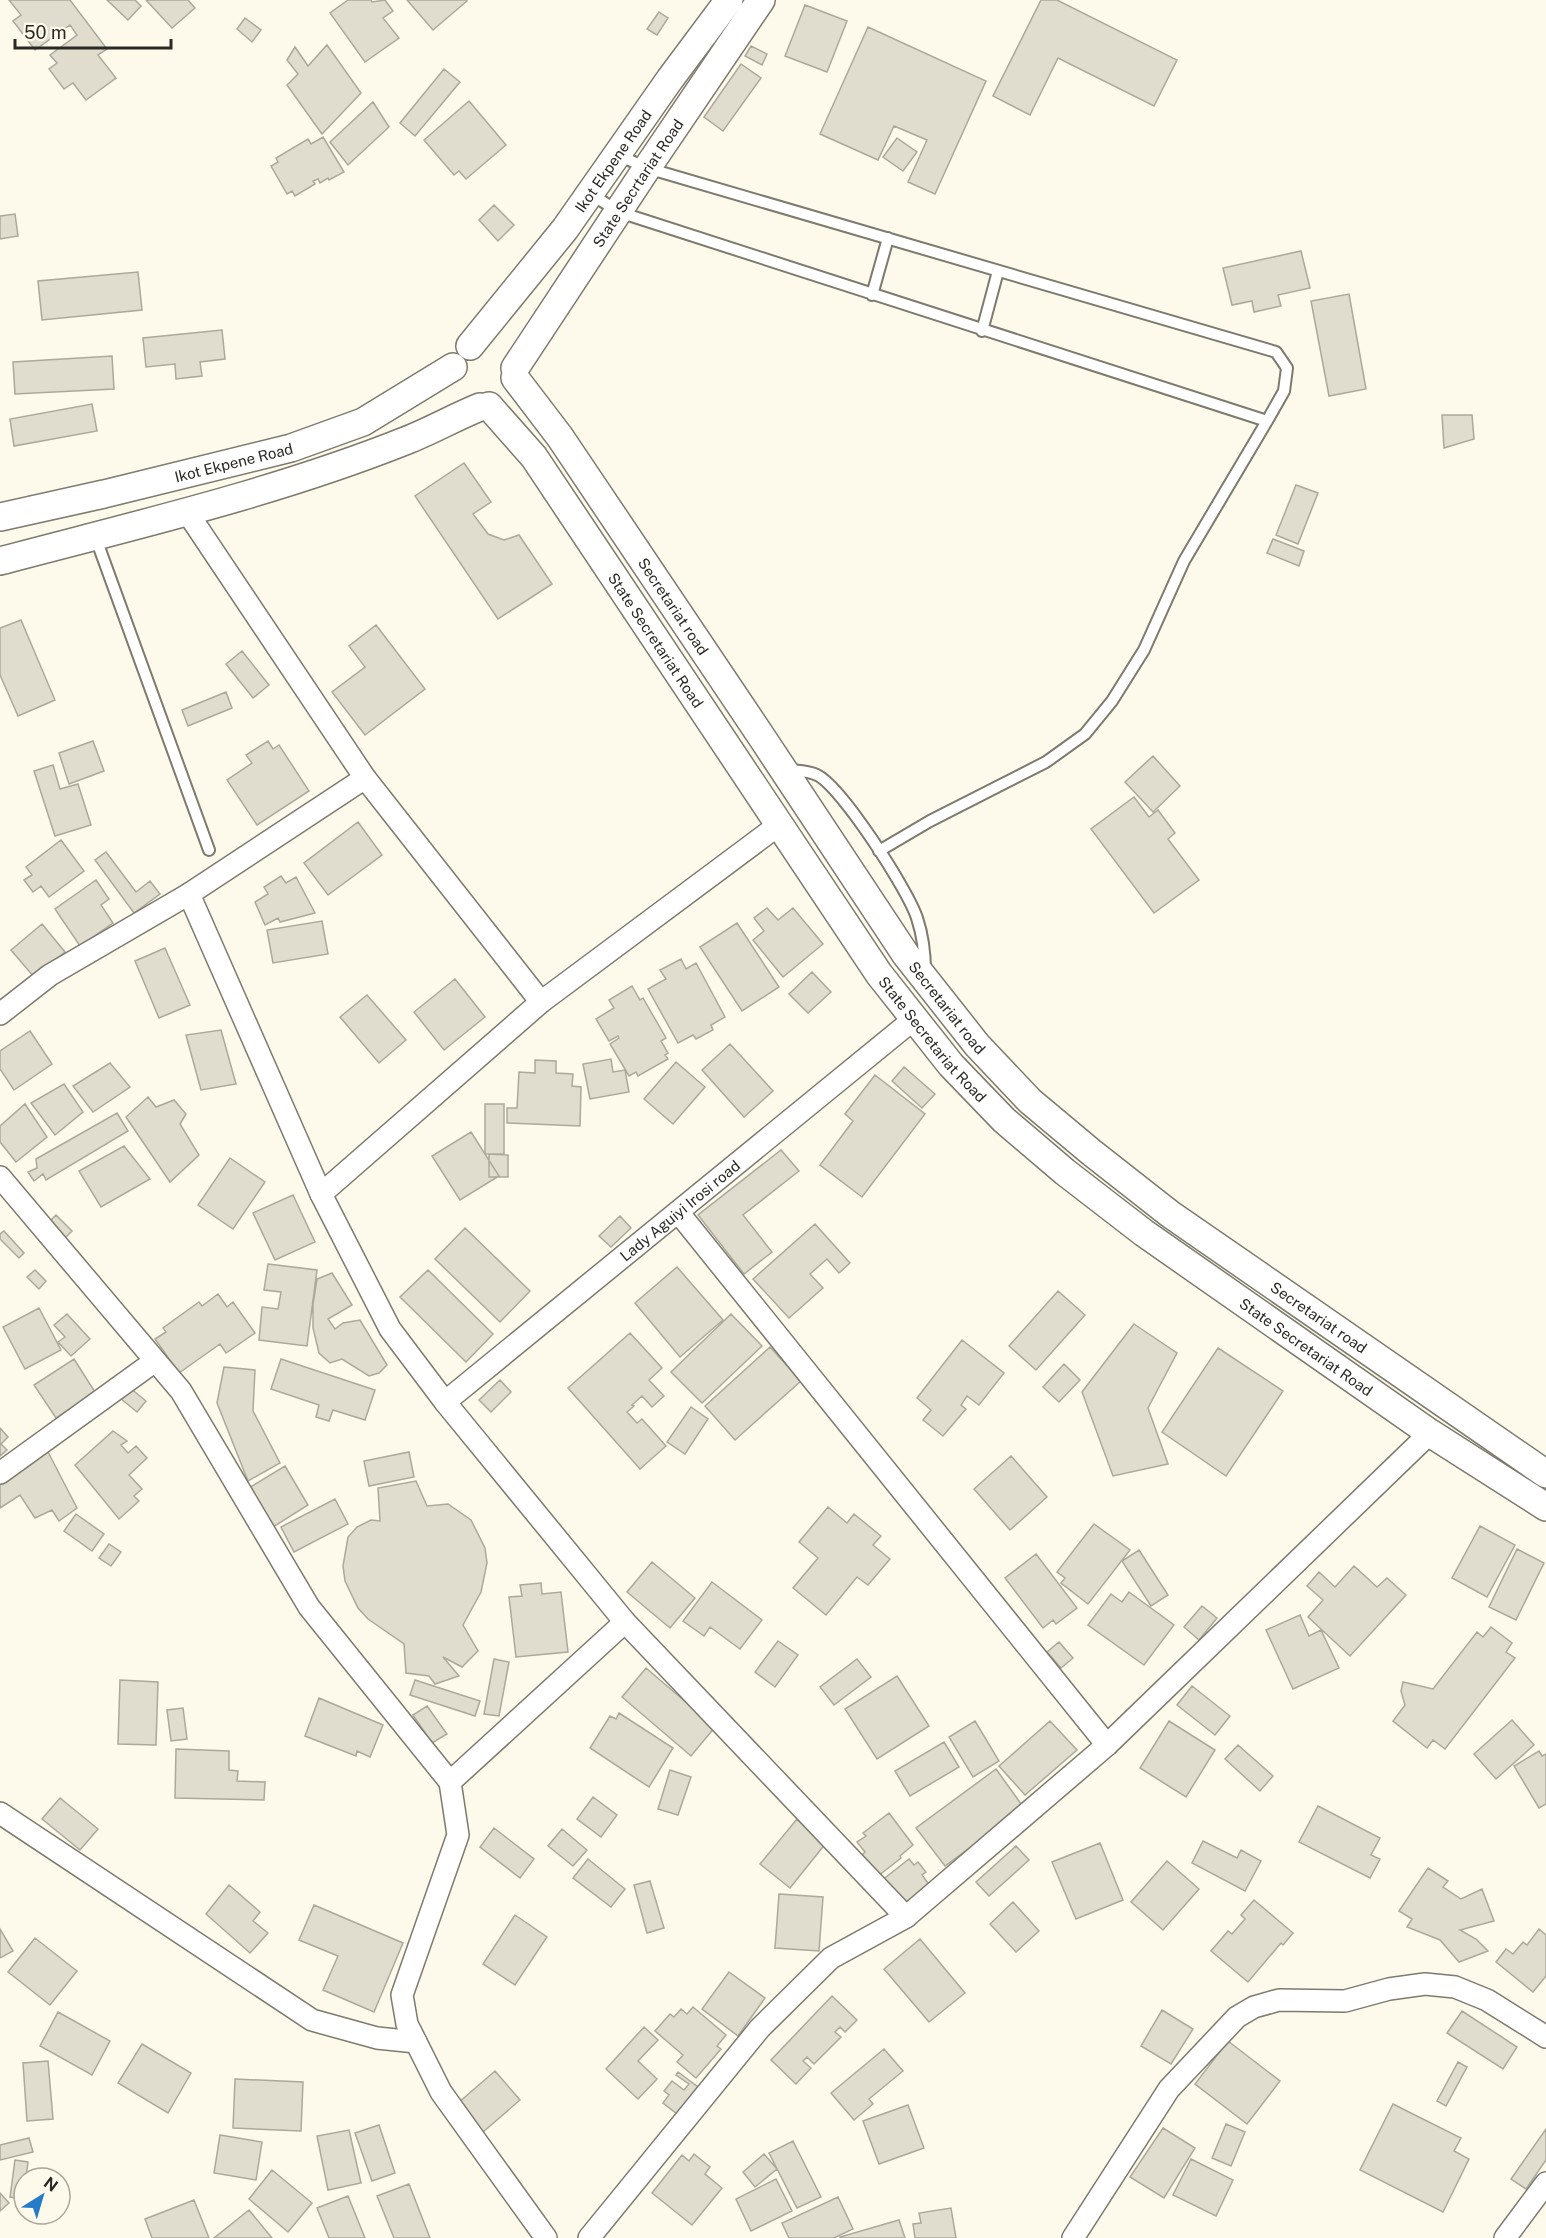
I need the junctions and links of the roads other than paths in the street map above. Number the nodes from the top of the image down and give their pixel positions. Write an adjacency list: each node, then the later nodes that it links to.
1 (729, 0): 3 (street, Ikot Ekpene Road)
2 (761, 0): 4 (street, State Secrtariat Road)
3 (618, 155): 4 (lane); 5 (street, Ikot Ekpene Road)
4 (647, 168): 6 (street, State Secrtariat Road); 7 (lane)
5 (591, 194): 6 (lane); 11 (street, Ikot Ekpene Road)
6 (619, 212): 9 (lane); 13 (street, State Secrtariat Road)
7 (888, 238): 8 (lane); 9 (lane)
8 (998, 271): 10 (lane); 15 (lane)
9 (872, 295): 10 (lane)
10 (982, 331): 15 (lane)
11 (470, 346): 12 (street); 13 (street)
12 (453, 367): 14 (street); 17 (street, Ikot Ekpene Road)
13 (515, 373): 14 (street); 20 (street, Secretariat road)
14 (484, 406): 16 (street); 22 (street, State Secretariat Road)
15 (1267, 421): 24 (lane)
16 (187, 512): 18 (street); 21 (street)
17 (0, 517)
18 (94, 536): 19 (street); 23 (lane)
19 (0, 561)
20 (783, 769): 24 (lane); 26 (street, Secretariat road)
21 (365, 778): 25 (street); 27 (street)
22 (780, 824): 27 (street); 29 (street, State Secretariat Road)
23 (209, 850)
24 (879, 851): 26 (lane)
25 (189, 894): 28 (street); 31 (street)
26 (926, 980): 36 (street, Secretariat road)
27 (541, 1002): 31 (street)
28 (0, 1014)
29 (914, 1019): 32 (street, Lady Aguiyi Irosi road); 35 (street, State Secretariat Road)
30 (0, 1177): 33 (street)
31 (321, 1194): 34 (street)
32 (678, 1212): 34 (street, Lady Aguiyi Irosi road); 40 (street)
33 (155, 1361): 37 (street); 41 (street)
34 (445, 1402): 39 (street)
35 (1430, 1433): 38 (street, State Secretariat Road); 40 (street)
36 (1541, 1465)
37 (0, 1473)
38 (1546, 1507)
39 (625, 1622): 41 (street); 43 (street)
40 (1107, 1745): 43 (street)
41 (450, 1782): 45 (street)
42 (0, 1813): 45 (street)
43 (906, 1917): 48 (street)
44 (1546, 2037): 49 (street)
45 (416, 2042): 47 (street)
46 (1546, 2183): 50 (street)
47 (546, 2238)
48 (590, 2238)
49 (1073, 2238)
50 (1505, 2238)

